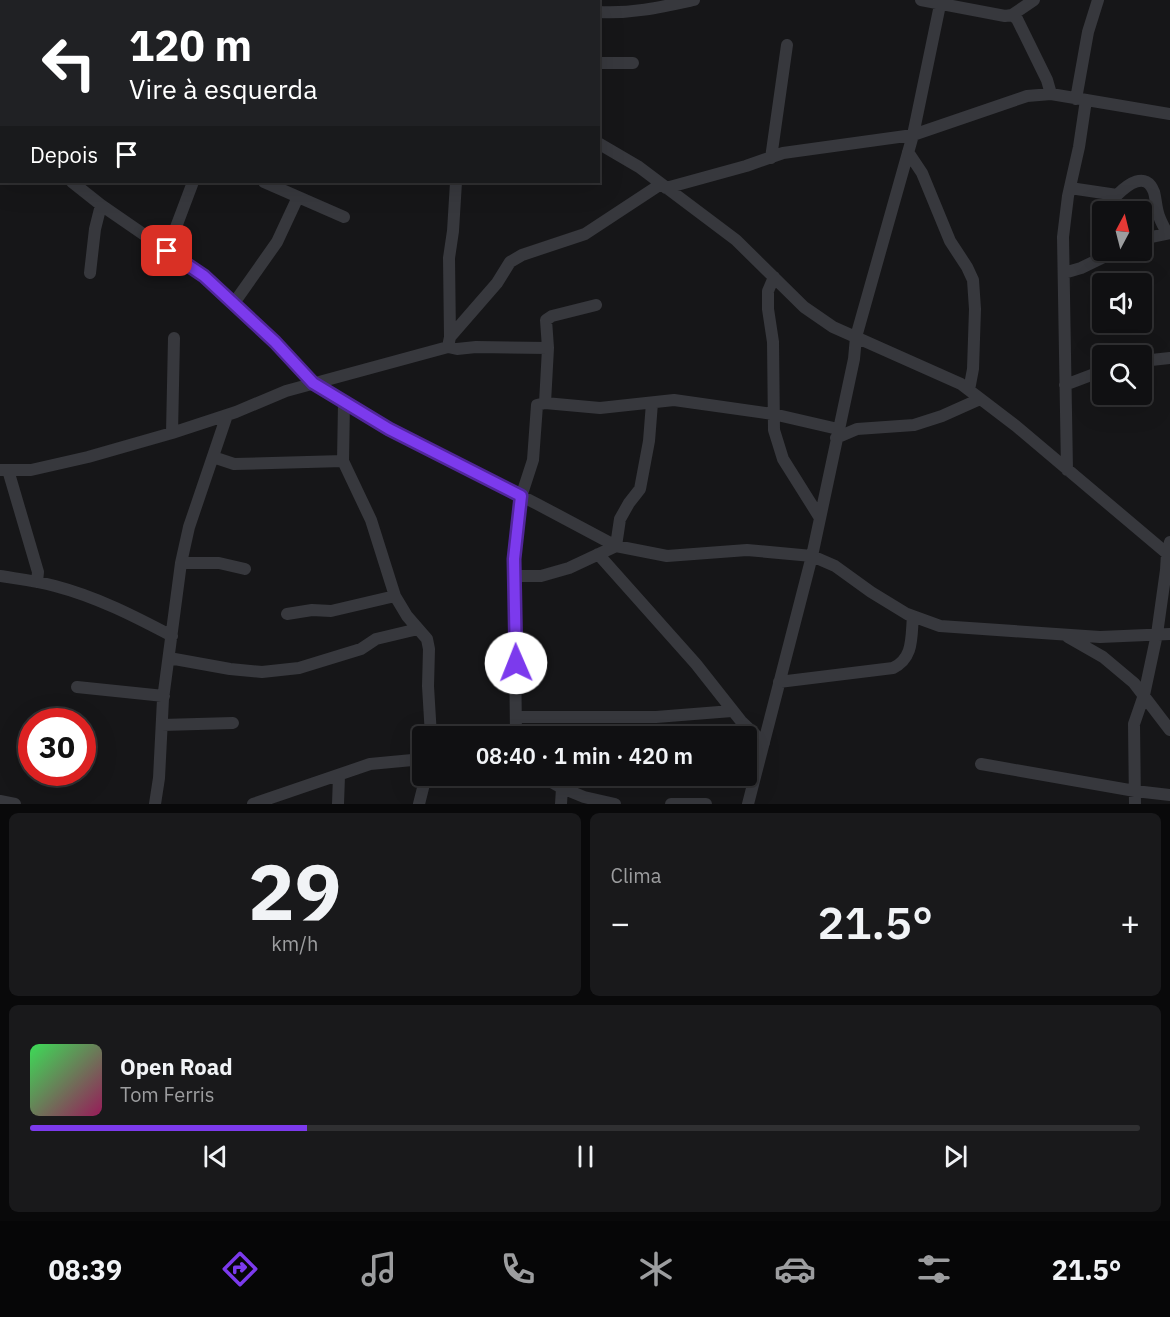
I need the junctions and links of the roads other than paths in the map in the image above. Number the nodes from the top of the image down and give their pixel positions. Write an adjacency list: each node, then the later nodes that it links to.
1 (694, 0): 6 (street)
2 (921, 0): 5 (street)
3 (1034, 0): 7 (street)
4 (1098, 0): 12 (street)
5 (940, 2): 7 (street); 14 (street)
6 (600, 12)
7 (1012, 15): 11 (street)
8 (786, 45): 17 (street)
9 (600, 63): 10 (street)
10 (633, 63)
11 (1051, 94): 12 (street); 14 (street)
12 (1081, 100): 13 (street); 23 (street)
13 (1170, 114)
14 (913, 135): 16 (street); 17 (street)
15 (600, 143): 22 (street)
16 (908, 152): 36 (street); 45 (street)
17 (771, 158): 22 (street)
18 (73, 183): 25 (street)
19 (193, 183): 29 (street)
20 (266, 183): 24 (street)
21 (456, 183): 38 (street)
22 (663, 186): 33 (street); 38 (street)
23 (1070, 188): 27 (street); 32 (street)
24 (298, 197): 26 (street); 34 (street)
25 (101, 205): 29 (street); 31 (street)
26 (344, 217)
27 (1168, 233): 28 (street)
28 (1152, 237)
29 (167, 251): 34 (street)
30 (1095, 261): 32 (street)
31 (90, 273)
32 (1064, 273): 44 (street)
33 (774, 277): 36 (street); 50 (street)
34 (234, 303): 43 (street)
35 (596, 305): 39 (street)
36 (856, 337): 45 (street); 52 (street)
37 (174, 338): 54 (street)
38 (449, 342): 39 (street); 43 (street)
39 (548, 348): 48 (street)
40 (1170, 358): 41 (street)
41 (1152, 360)
42 (1092, 375): 44 (street)
43 (313, 383): 47 (street); 51 (street)
44 (1065, 385): 58 (street)
45 (969, 390): 46 (street)
46 (980, 399): 53 (street); 58 (street)
47 (344, 403): 56 (street); 59 (street)
48 (545, 403): 49 (street); 59 (street)
49 (652, 403): 50 (street); 61 (street)
50 (773, 414): 52 (street); 60 (street)
51 (227, 415): 54 (street); 55 (street)
52 (838, 429): 53 (street); 53 (street); 60 (street)
53 (857, 429)
54 (172, 433): 57 (street)
55 (213, 457): 56 (street); 65 (street)
56 (344, 461): 70 (street)
57 (4, 470): 69 (street)
58 (1066, 470): 62 (street)
59 (521, 496): 61 (street); 68 (street)
60 (820, 518): 64 (street)
61 (615, 546): 63 (street); 64 (street)
62 (1169, 550): 74 (street)
63 (598, 554): 68 (street); 83 (street)
64 (812, 556): 72 (street); 79 (street)
65 (181, 563): 66 (street); 77 (street)
66 (245, 569)
67 (0, 576): 69 (street)
68 (515, 576): 84 (street)
69 (36, 582): 77 (street)
70 (395, 596): 71 (street); 73 (street)
71 (287, 614)
72 (913, 616): 76 (street); 79 (street)
73 (418, 629): 78 (street); 87 (street)
74 (1157, 634): 75 (street); 76 (street); 81 (street)
75 (1170, 634)
76 (1064, 635): 81 (street)
77 (172, 636): 78 (street)
78 (169, 658): 82 (street)
79 (779, 682): 90 (street)
80 (77, 687): 82 (street)
81 (1144, 695): 89 (street); 97 (street)
82 (164, 696): 86 (street)
83 (732, 711): 84 (street); 90 (street)
84 (516, 717): 88 (street)
85 (233, 723): 86 (street)
86 (162, 725): 101 (street)
87 (430, 726)
88 (516, 726)
89 (1170, 730)
90 (764, 743): 109 (street)
91 (412, 760): 93 (street)
92 (981, 764): 97 (street)
93 (339, 776): 102 (street); 103 (street)
94 (424, 786): 104 (street)
95 (558, 786): 96 (street)
96 (561, 788): 105 (street); 106 (street)
97 (1135, 791): 98 (street); 110 (street)
98 (1170, 795)
99 (0, 801): 100 (street)
100 (15, 804)
101 (155, 804)
102 (253, 804)
103 (338, 804)
104 (419, 804)
105 (561, 804)
106 (615, 804)
107 (671, 804): 108 (street)
108 (706, 804)
109 (748, 804)
110 (1136, 804)

